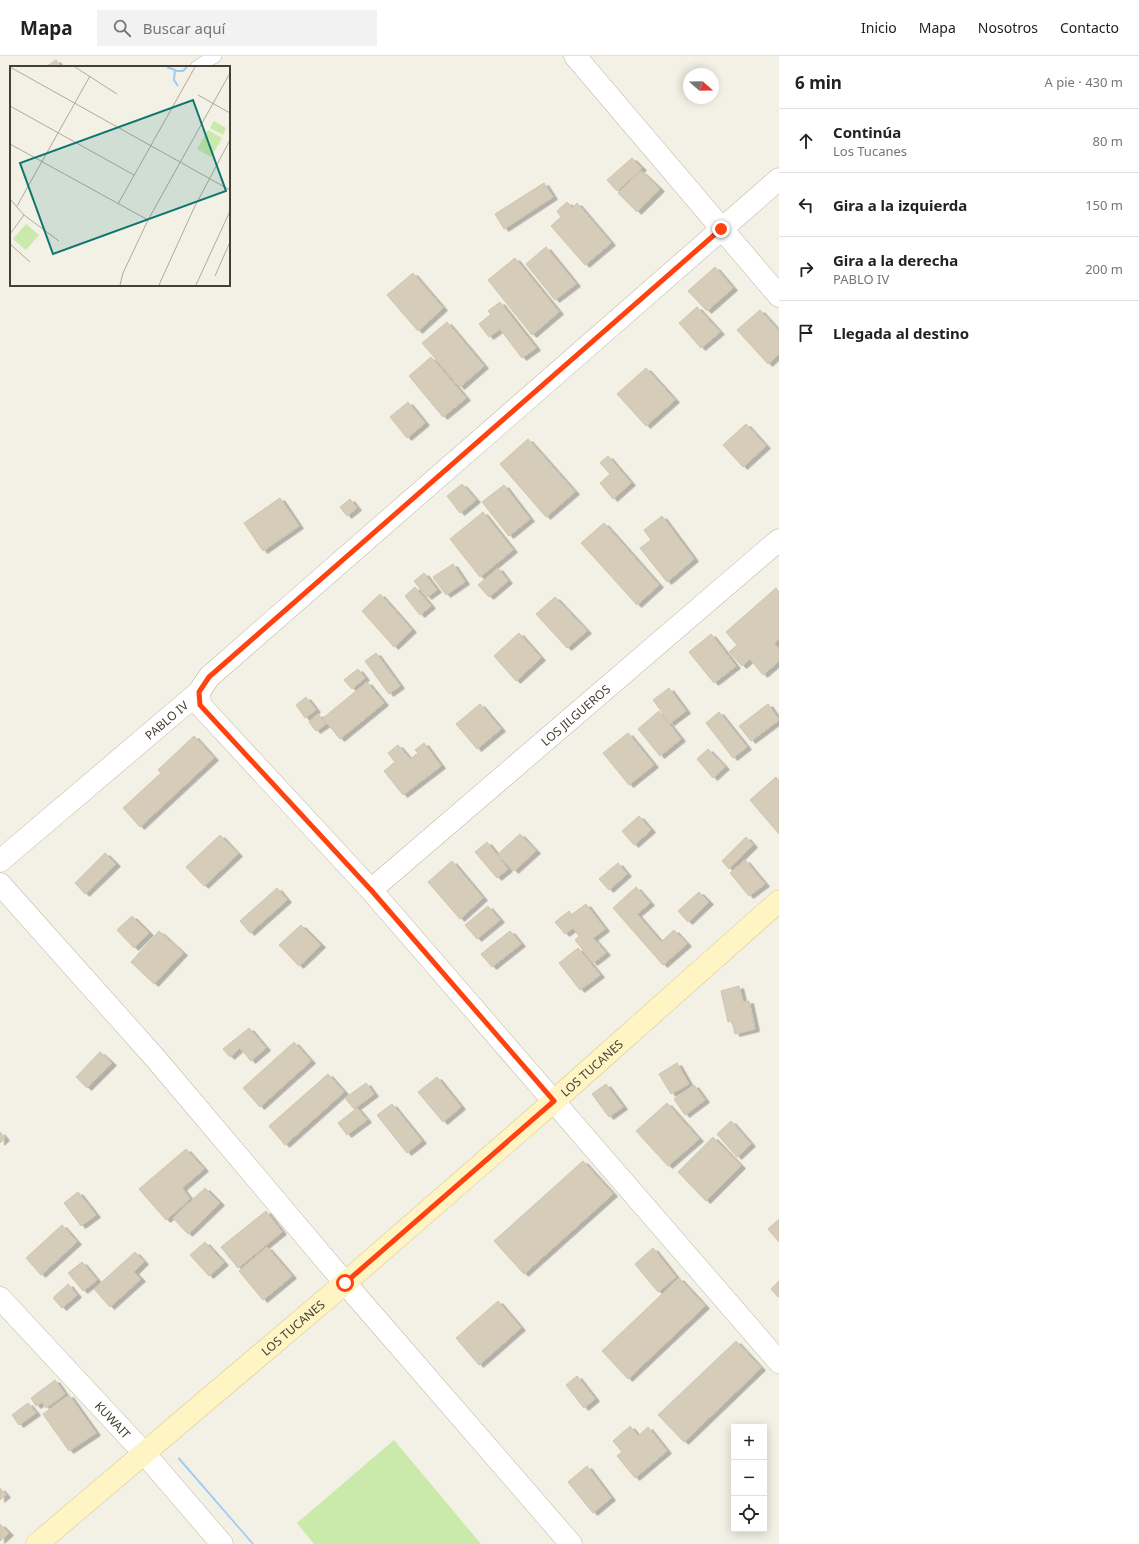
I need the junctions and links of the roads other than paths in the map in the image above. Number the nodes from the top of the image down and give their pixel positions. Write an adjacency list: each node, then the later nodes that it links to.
1 (215, 56): 3 (lane)
2 (575, 56): 5 (street)
3 (199, 66)
4 (779, 179): 5 (street, PABLO IV)
5 (721, 229): 6 (street); 8 (street, PABLO IV)
6 (779, 296)
7 (779, 540): 11 (street, LOS JILGUEROS)
8 (199, 692): 9 (street, PABLO IV); 11 (street)
9 (0, 861)
10 (0, 884): 14 (street)
11 (371, 890): 13 (street)
12 (779, 901): 13 (street, LOS TUCANES)
13 (554, 1101): 14 (street, LOS TUCANES); 16 (street)
14 (345, 1283): 17 (street, LOS TUCANES); 20 (street)
15 (0, 1298): 17 (street, KUWAIT)
16 (779, 1362)
17 (144, 1453): 18 (street, LOS TUCANES); 19 (street, KUWAIT)
18 (38, 1544)
19 (222, 1544)
20 (571, 1544)

